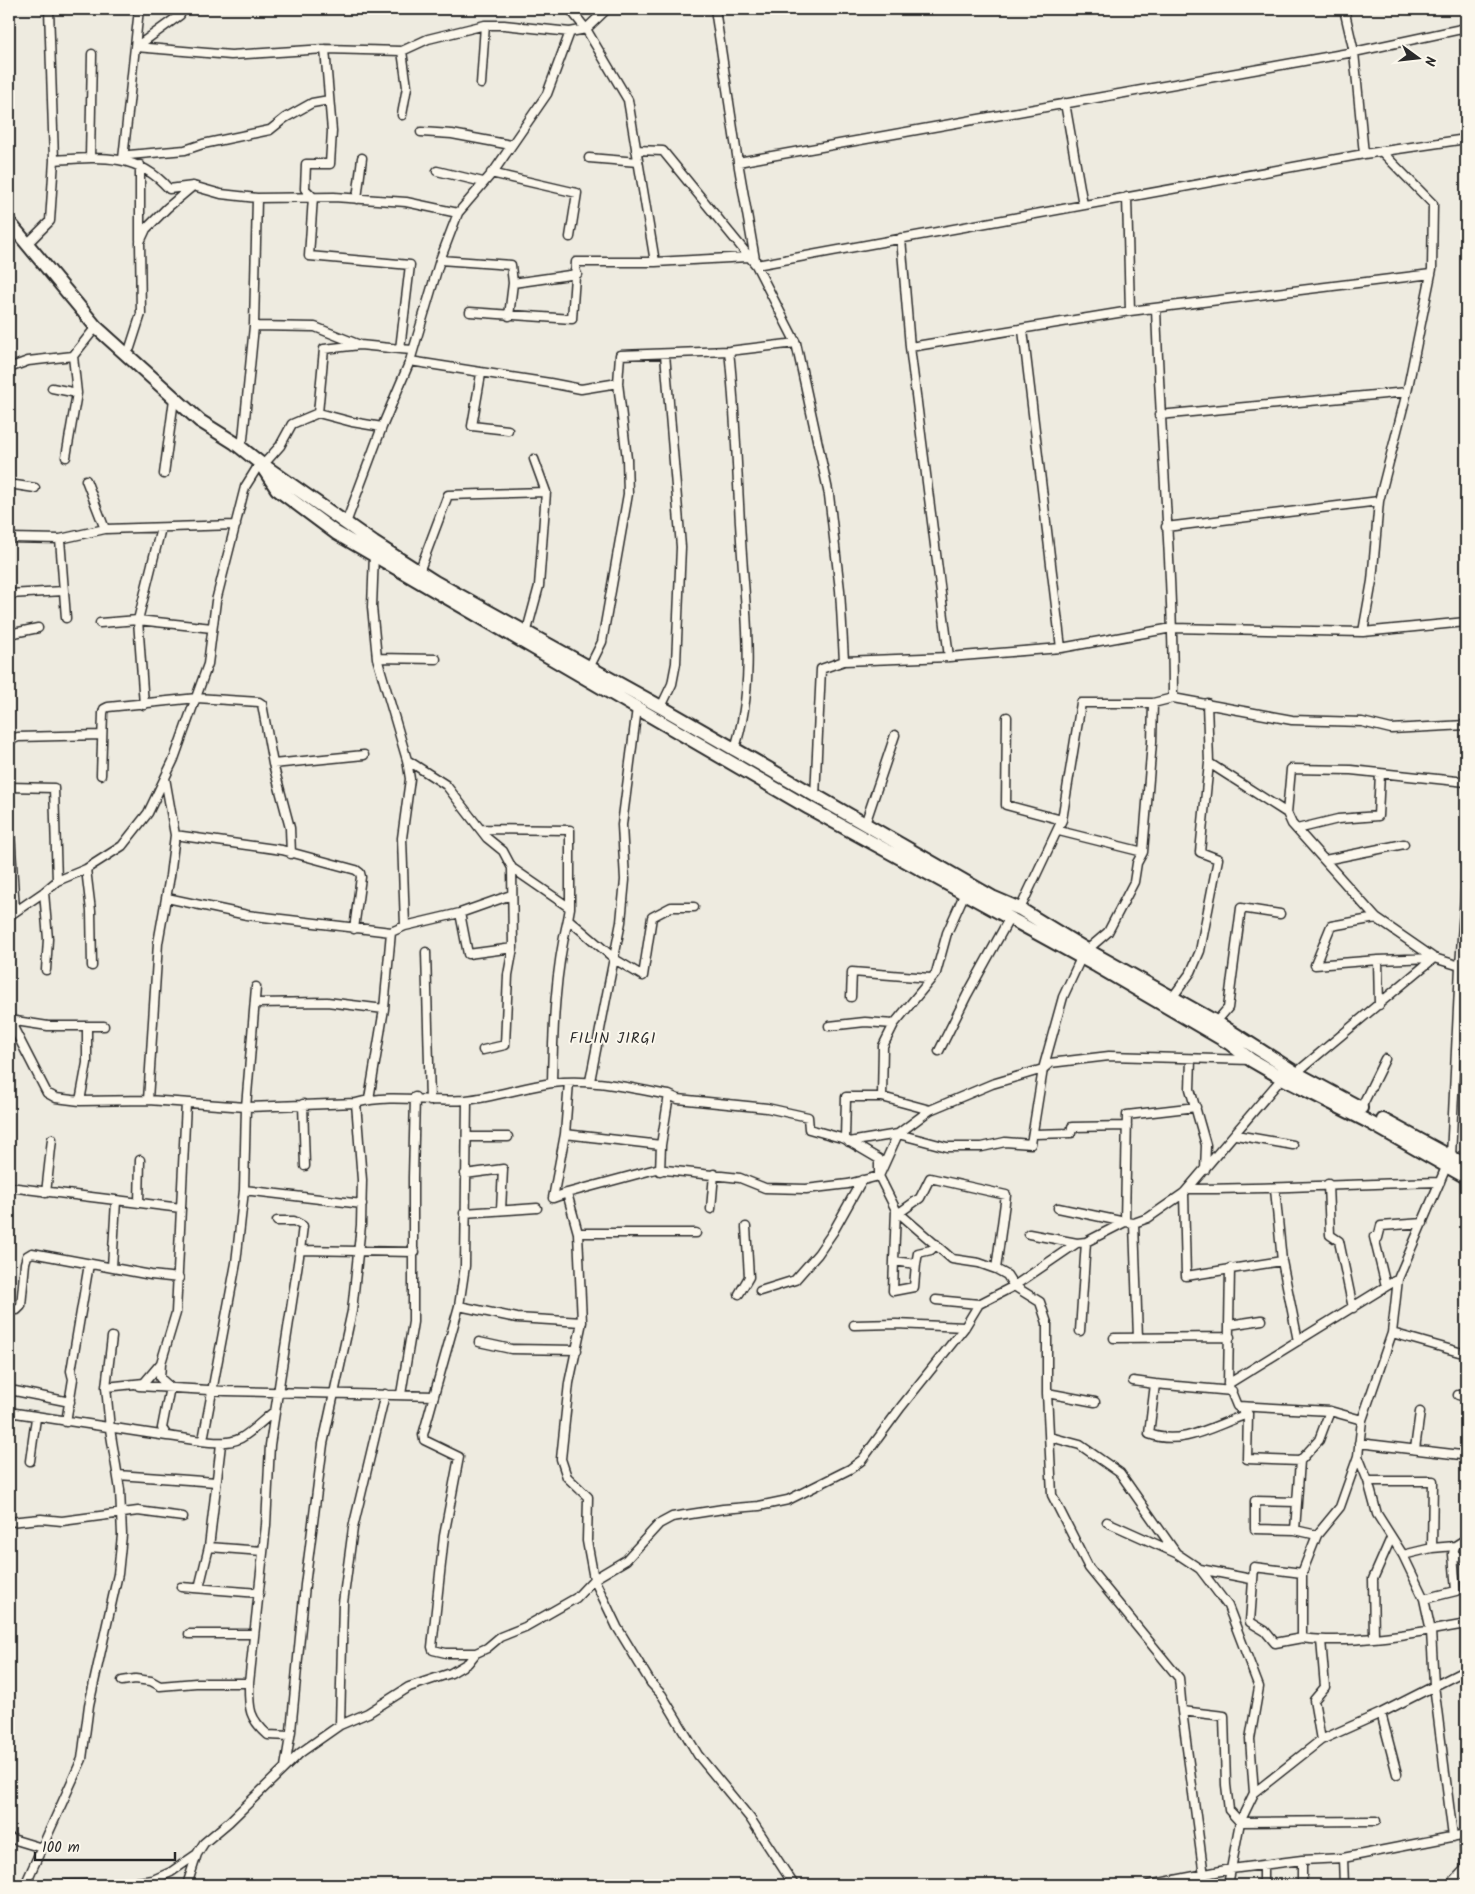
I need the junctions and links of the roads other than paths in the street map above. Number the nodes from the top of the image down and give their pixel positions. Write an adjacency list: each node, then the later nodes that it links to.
1 (49, 9): 31 (street)
2 (139, 9): 12 (street)
3 (181, 9): 12 (street)
4 (570, 9): 10 (street)
5 (607, 9): 10 (street)
6 (715, 9): 33 (street)
7 (1344, 9): 15 (street)
8 (485, 25): 11 (street); 14 (street); 17 (street)
9 (1466, 28): 15 (street)
10 (586, 29): 11 (street); 24 (street)
11 (570, 32): 23 (street)
12 (136, 47): 13 (street); 30 (street)
13 (325, 49): 14 (street); 18 (street)
14 (402, 52): 20 (street)
15 (1354, 52): 19 (street); 26 (street)
16 (92, 54): 27 (street)
17 (481, 84)
18 (328, 100): 30 (street); 39 (street)
19 (1065, 103): 33 (street); 43 (street)
20 (402, 115)
21 (421, 132): 23 (street)
22 (1466, 139): 25 (street)
23 (511, 145): 36 (street)
24 (636, 150): 32 (street); 51 (street)
25 (1381, 151): 26 (street); 56 (street)
26 (1364, 154): 40 (street)
27 (90, 158): 30 (street); 31 (street)
28 (362, 158): 42 (street)
29 (590, 158): 32 (street)
30 (123, 159): 34 (street)
31 (54, 160): 49 (street)
32 (638, 162): 53 (street)
33 (738, 162): 54 (street)
34 (140, 165): 38 (street); 50 (street)
35 (437, 171): 37 (street)
36 (491, 173): 37 (street); 47 (street)
37 (483, 182): 45 (street)
38 (193, 186): 41 (street); 50 (street)
39 (313, 197): 41 (street); 42 (street); 69 (street)
40 (1127, 197): 43 (street); 59 (street)
41 (257, 198): 62 (street)
42 (357, 199): 45 (street)
43 (1083, 205): 48 (street)
44 (9, 213): 49 (main road)
45 (458, 214): 52 (street)
46 (9, 222): 63 (main road)
47 (570, 237)
48 (901, 238): 54 (street); 67 (street)
49 (31, 240): 68 (main road)
50 (140, 242): 68 (street)
51 (748, 257): 53 (street); 54 (street)
52 (440, 260): 57 (street); 70 (street)
53 (655, 262): 55 (street)
54 (756, 265): 65 (street)
55 (577, 274): 57 (street); 61 (street)
56 (1431, 274): 58 (street); 79 (street)
57 (513, 282): 61 (street)
58 (1156, 308): 59 (street); 83 (street)
59 (1130, 311): 64 (street)
60 (470, 312): 61 (street)
61 (510, 316)
62 (254, 326): 66 (street); 86 (street)
63 (96, 327): 73 (street); 81 (main road)
64 (1024, 330): 67 (street); 117 (street)
65 (796, 343): 71 (street); 121 (street)
66 (360, 345): 69 (street); 82 (street)
67 (910, 347): 118 (street)
68 (130, 348): 86 (main road)
69 (400, 349): 70 (street)
70 (412, 350): 74 (street)
71 (729, 351): 72 (street); 135 (street)
72 (665, 354): 77 (street); 128 (street)
73 (73, 356): 75 (street); 80 (street)
74 (410, 361): 76 (street); 84 (street)
75 (9, 368)
76 (481, 374): 77 (street); 85 (street)
77 (618, 383): 122 (street)
78 (52, 388): 80 (street)
79 (1407, 392): 83 (street); 95 (street)
80 (77, 393): 87 (street)
81 (174, 399): 89 (main road); 90 (street)
82 (318, 413): 84 (street); 89 (street)
83 (1159, 415): 98 (street)
84 (382, 427): 96 (street)
85 (508, 430)
86 (243, 439): 89 (main road)
87 (66, 457)
88 (534, 458): 94 (street)
89 (261, 464): 96 (main road); 97 (street); 103 (main road)
90 (164, 474)
91 (86, 480): 100 (street)
92 (9, 484): 93 (street)
93 (34, 488)
94 (546, 492): 104 (street); 116 (street)
95 (1379, 501): 98 (street); 114 (street)
96 (346, 523): 104 (main road)
97 (236, 525): 99 (street); 112 (street)
98 (1166, 526): 113 (street)
99 (161, 528): 100 (street); 108 (street)
100 (105, 529): 102 (street)
101 (9, 538): 102 (street)
102 (60, 539): 105 (street)
103 (374, 554): 119 (street); 129 (main road)
104 (419, 572): 116 (main road)
105 (64, 591): 106 (street); 107 (street)
106 (9, 594)
107 (66, 618)
108 (138, 620): 109 (street); 112 (street); 127 (street)
109 (100, 622)
110 (1466, 622): 114 (street)
111 (38, 628): 115 (street)
112 (212, 628): 123 (street)
113 (1172, 628): 114 (street); 117 (street); 124 (street)
114 (1363, 632)
115 (9, 634)
116 (526, 634): 122 (main road)
117 (1061, 648): 118 (street)
118 (949, 657): 121 (street)
119 (377, 658): 120 (street); 137 (street)
120 (436, 659)
121 (844, 661): 145 (street)
122 (589, 668): 128 (main road)
123 (197, 698): 127 (street); 139 (street); 142 (street)
124 (1173, 698): 125 (street); 126 (street)
125 (1153, 703): 148 (street); 156 (street)
126 (1207, 703): 131 (street); 138 (street)
127 (144, 705): 132 (street)
128 (661, 707): 135 (main road)
129 (636, 708): 161 (main road); 186 (street)
130 (1007, 717): 148 (street)
131 (1466, 726)
132 (102, 735): 134 (street); 141 (street)
133 (895, 735): 149 (street)
134 (9, 741)
135 (734, 751): 145 (main road)
136 (364, 755): 139 (street)
137 (408, 760): 151 (street); 179 (street)
138 (1209, 763): 146 (street); 194 (street)
139 (273, 764): 157 (street)
140 (1380, 773): 143 (street); 146 (street); 152 (street)
141 (101, 775)
142 (166, 778): 154 (street); 160 (street)
143 (1466, 782)
144 (9, 786): 163 (street)
145 (815, 797): 149 (main road)
146 (1287, 813): 152 (street)
147 (9, 817): 150 (street)
148 (1062, 820): 153 (street)
149 (864, 824): 161 (main road)
150 (9, 826): 162 (street)
151 (481, 829): 159 (street); 170 (street)
152 (1297, 829): 158 (street)
153 (1059, 831): 156 (street); 171 (street)
154 (175, 836): 157 (street); 168 (street)
155 (1404, 844): 158 (street)
156 (1143, 852): 184 (street)
157 (291, 854): 180 (street)
158 (1325, 860): 176 (street)
159 (512, 868): 166 (street); 170 (street)
160 (86, 869): 163 (street); 188 (street)
161 (932, 869): 167 (main road); 171 (main road)
162 (10, 870): 172 (street)
163 (57, 881): 165 (street)
164 (1466, 882): 189 (street)
165 (44, 892): 172 (street); 190 (street)
166 (511, 895): 173 (street); 182 (street)
167 (964, 895): 178 (main road); 191 (street)
168 (167, 898): 180 (street); 221 (street)
169 (694, 907): 186 (street)
170 (570, 908): 177 (street)
171 (1020, 909): 184 (main road)
172 (15, 910): 175 (street)
173 (460, 913): 179 (street); 182 (street)
174 (1280, 914): 199 (street)
175 (9, 916)
176 (1376, 918): 185 (street); 187 (street)
177 (568, 919): 186 (street); 216 (street)
178 (1009, 919): 184 (main road); 207 (street)
179 (405, 926): 181 (street)
180 (354, 929): 181 (street)
181 (391, 932): 197 (street)
182 (513, 948): 206 (street)
183 (426, 952): 224 (street)
184 (1084, 954): 194 (main road); 210 (main road); 211 (street)
185 (1434, 958): 187 (street); 189 (street); 196 (street)
186 (616, 960): 214 (street)
187 (1378, 960): 196 (street)
188 (92, 966)
189 (1460, 966): 204 (street)
190 (46, 970)
191 (930, 978): 193 (street); 200 (street)
192 (256, 987): 195 (street)
193 (851, 997)
194 (1172, 998): 199 (main road)
195 (255, 1003): 197 (street); 228 (street)
196 (1379, 1005): 212 (street)
197 (384, 1009): 220 (street)
198 (9, 1020): 201 (street); 223 (street)
199 (1216, 1022): 212 (main road)
200 (894, 1024): 203 (street); 218 (street)
201 (87, 1026): 202 (street); 223 (street)
202 (104, 1026)
203 (829, 1026)
204 (1457, 1026): 205 (street); 244 (street)
205 (1466, 1028)
206 (482, 1050)
207 (939, 1052)
208 (1191, 1059): 210 (street); 211 (street); 229 (street)
209 (1385, 1059): 230 (street)
210 (1251, 1060): 213 (main road)
211 (1043, 1069): 231 (street); 235 (street)
212 (1296, 1073): 230 (main road)
213 (1282, 1078): 236 (street); 244 (main road)
214 (590, 1081): 215 (street); 217 (street)
215 (569, 1082): 216 (street); 233 (street)
216 (552, 1083): 222 (street)
217 (669, 1095): 240 (street); 241 (street)
218 (882, 1097): 231 (street); 240 (street)
219 (415, 1098): 220 (street); 224 (street); 285 (street)
220 (370, 1099): 226 (street)
221 (148, 1100): 223 (street); 225 (street)
222 (467, 1100): 224 (street); 238 (street)
223 (80, 1101)
224 (430, 1101)
225 (186, 1103): 228 (street); 265 (street)
226 (356, 1103): 227 (street); 264 (street)
227 (303, 1104): 228 (street); 246 (street)
228 (246, 1107): 258 (street)
229 (1196, 1107): 232 (street); 247 (street)
230 (1361, 1108): 244 (main road)
231 (930, 1110): 234 (street)
232 (1127, 1126): 235 (street); 273 (street)
233 (565, 1134): 241 (street); 261 (street)
234 (898, 1134): 235 (street); 240 (street); 251 (street)
235 (1034, 1134)
236 (1236, 1135): 242 (street); 247 (street)
237 (508, 1136): 238 (street)
238 (468, 1137): 249 (street)
239 (52, 1139): 260 (street)
240 (847, 1140): 251 (street)
241 (661, 1144): 248 (street)
242 (1293, 1145)
243 (140, 1160): 263 (street)
244 (1449, 1161): 245 (main road); 252 (main road); 254 (street)
245 (1466, 1165)
246 (305, 1166)
247 (1205, 1170): 259 (street)
248 (660, 1171): 250 (street); 261 (street)
249 (465, 1174): 269 (street); 271 (street)
250 (714, 1174): 253 (street); 268 (street)
251 (879, 1176): 253 (street); 270 (street)
252 (1466, 1177)
253 (862, 1180): 297 (street)
254 (1440, 1182): 255 (street); 275 (street)
255 (1328, 1184): 257 (street); 303 (street)
256 (9, 1187): 260 (street)
257 (1275, 1188): 259 (street); 286 (street)
258 (244, 1190): 264 (street); 326 (street)
259 (1186, 1191): 274 (street); 291 (street)
260 (46, 1193): 262 (street)
261 (567, 1193): 277 (street)
262 (116, 1201): 263 (street); 290 (street)
263 (139, 1203): 265 (street)
264 (362, 1204): 284 (street)
265 (181, 1208): 293 (street)
266 (537, 1208): 269 (street)
267 (1058, 1208): 273 (street)
268 (711, 1209)
269 (501, 1210): 271 (street)
270 (898, 1212): 282 (street); 287 (street); 292 (street)
271 (464, 1213): 301 (street)
272 (277, 1221): 283 (street)
273 (1125, 1222): 274 (street); 280 (street)
274 (1134, 1223): 314 (street)
275 (1423, 1223): 294 (street); 296 (street)
276 (746, 1227): 298 (street)
277 (578, 1233): 278 (street); 305 (street)
278 (696, 1233)
279 (1029, 1234): 281 (street)
280 (1086, 1242): 281 (street); 309 (street)
281 (1077, 1243): 295 (street)
282 (936, 1244): 289 (street); 292 (street)
283 (300, 1250): 284 (street); 327 (street)
284 (358, 1252): 285 (street); 328 (street)
285 (415, 1252): 331 (street)
286 (1282, 1261): 291 (street); 315 (street)
287 (894, 1262): 289 (street); 289 (street)
288 (89, 1264): 290 (street); 302 (street); 334 (street)
289 (916, 1264)
290 (112, 1267): 293 (street)
291 (1230, 1268): 306 (street)
292 (996, 1270): 295 (street)
293 (179, 1278): 319 (street)
294 (1398, 1279): 296 (street); 310 (street)
295 (1014, 1286): 300 (street); 329 (street)
296 (1386, 1286): 303 (street)
297 (760, 1291)
298 (739, 1294)
299 (936, 1300): 300 (street)
300 (979, 1304): 308 (street)
301 (459, 1306): 305 (street); 332 (street)
302 (9, 1307)
303 (1353, 1308): 315 (street)
304 (1262, 1320): 306 (street)
305 (582, 1322): 317 (street)
306 (1229, 1325): 312 (street)
307 (854, 1326): 308 (street)
308 (965, 1327): 377 (street)
309 (1080, 1331)
310 (1392, 1333): 318 (street); 343 (street)
311 (112, 1337): 323 (street)
312 (1230, 1337): 314 (street); 325 (street)
313 (1114, 1338): 314 (street)
314 (1138, 1338)
315 (1298, 1340): 325 (street)
316 (479, 1342): 317 (street)
317 (577, 1350): 377 (street)
318 (1459, 1352)
319 (161, 1363): 322 (street); 324 (street)
320 (1133, 1381): 321 (street)
321 (1156, 1384): 325 (street); 341 (street)
322 (136, 1385): 323 (street); 324 (street)
323 (106, 1386): 345 (street)
324 (170, 1387): 326 (street); 346 (street)
325 (1230, 1388): 336 (street)
326 (214, 1390): 327 (street); 348 (street)
327 (278, 1391): 328 (street); 337 (street)
328 (333, 1392): 330 (street); 399 (street)
329 (1046, 1393): 335 (street); 347 (street)
330 (385, 1394): 331 (street); 398 (street)
331 (401, 1394): 332 (street)
332 (434, 1396): 390 (street)
333 (9, 1399): 334 (street)
334 (70, 1402): 344 (street)
335 (1095, 1402)
336 (1237, 1406): 338 (street); 341 (street)
337 (275, 1411): 349 (street); 371 (street)
338 (1330, 1411): 343 (street); 355 (street)
339 (9, 1412): 342 (street)
340 (1420, 1412): 351 (street)
341 (1248, 1414): 355 (street)
342 (36, 1418): 344 (street); 354 (street)
343 (1362, 1420): 350 (street)
344 (66, 1422): 345 (street)
345 (110, 1429): 346 (street); 356 (street)
346 (167, 1436): 348 (street)
347 (1050, 1437): 372 (street); 396 (street)
348 (203, 1440): 349 (street)
349 (221, 1444): 357 (street)
350 (1359, 1444): 351 (street); 352 (street)
351 (1416, 1449): 353 (street)
352 (1358, 1456): 358 (street); 365 (street)
353 (1466, 1457)
354 (30, 1461)
355 (1300, 1461): 359 (street)
356 (118, 1475): 357 (street); 360 (street)
357 (216, 1482): 368 (street)
358 (1368, 1482): 366 (street); 369 (street)
359 (1297, 1502): 364 (street); 364 (street)
360 (121, 1514): 361 (street); 362 (street); 409 (street)
361 (182, 1517)
362 (9, 1522)
363 (1107, 1522): 372 (street)
364 (1295, 1530): 365 (street)
365 (1317, 1535): 376 (street)
366 (1391, 1538): 373 (street); 387 (street)
367 (1466, 1539): 370 (street)
368 (209, 1547): 371 (street); 380 (street)
369 (1432, 1548): 370 (street); 373 (street)
370 (1454, 1550): 374 (street); 382 (street)
371 (263, 1551): 381 (street)
372 (1176, 1553): 375 (street)
373 (1403, 1555): 382 (street)
374 (1466, 1560)
375 (1200, 1569): 378 (street); 403 (street)
376 (1302, 1573): 378 (street); 388 (street)
377 (594, 1579): 390 (street); 420 (street)
378 (1252, 1579): 388 (street)
379 (181, 1587): 380 (street)
380 (199, 1588): 381 (street)
381 (259, 1593): 386 (street)
382 (1424, 1599): 384 (street)
383 (1466, 1624): 384 (street)
384 (1431, 1630): 387 (street); 395 (street)
385 (190, 1634): 386 (street)
386 (254, 1634): 394 (street)
387 (1374, 1637): 389 (street)
388 (1302, 1638): 389 (street)
389 (1321, 1640): 400 (street)
390 (476, 1653): 398 (street)
391 (1466, 1670): 392 (street); 395 (street)
392 (1466, 1678)
393 (122, 1681): 394 (street)
394 (249, 1683): 399 (street)
395 (1434, 1685): 397 (street); 407 (street)
396 (1182, 1711): 405 (street); 416 (street)
397 (1380, 1713): 400 (street); 402 (street)
398 (340, 1725): 401 (street)
399 (290, 1736): 401 (street)
400 (1320, 1740): 403 (street)
401 (285, 1768): 410 (street)
402 (1397, 1774)
403 (1254, 1794): 405 (street)
404 (1376, 1821): 405 (street)
405 (1240, 1822): 414 (street)
406 (1465, 1835): 407 (street); 415 (street)
407 (1453, 1837): 411 (street)
408 (9, 1838): 409 (street)
409 (42, 1848): 417 (street)
410 (197, 1854): 417 (street); 419 (street)
411 (1343, 1858): 412 (street); 425 (street)
412 (1302, 1860): 413 (street); 424 (street)
413 (1263, 1865): 414 (street); 423 (street)
414 (1231, 1869): 416 (street); 422 (street)
415 (1466, 1871): 426 (street)
416 (1204, 1876): 421 (street)
417 (26, 1884): 418 (street)
418 (9, 1885)
419 (187, 1885)
420 (794, 1885)
421 (1150, 1885)
422 (1228, 1885)
423 (1264, 1885)
424 (1302, 1885)
425 (1344, 1885)
426 (1450, 1885)

